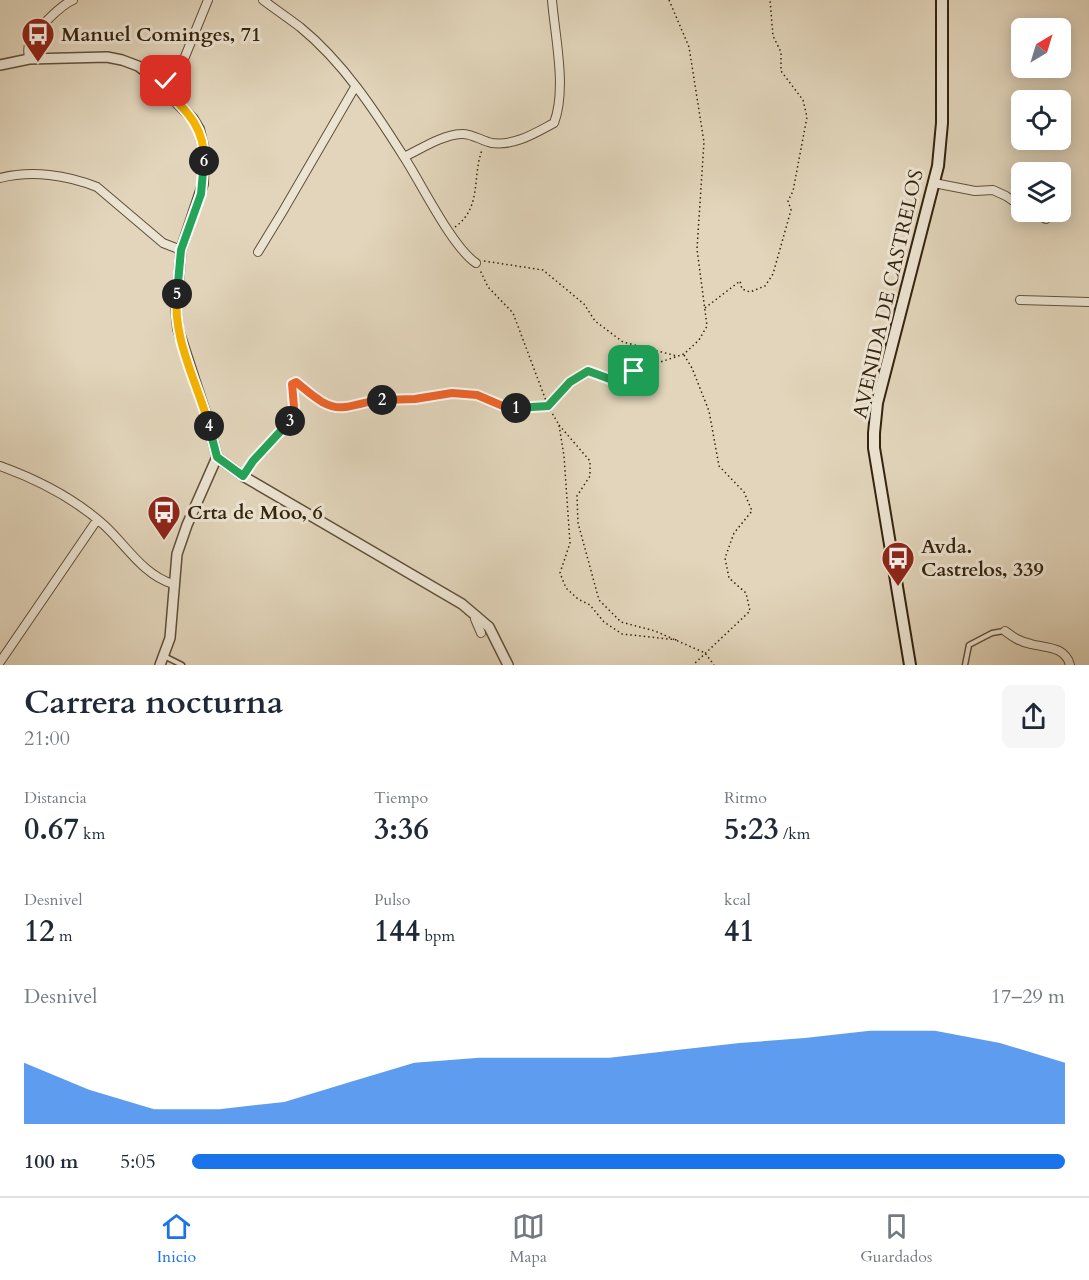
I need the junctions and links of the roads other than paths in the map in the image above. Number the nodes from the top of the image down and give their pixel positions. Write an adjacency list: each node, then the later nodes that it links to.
1 (73, 0): 6 (street)
2 (208, 0): 8 (street)
3 (263, 0): 9 (street)
4 (552, 0): 10 (street)
5 (942, 0): 12 (main road, AVENIDA DE CASTRELOS)
6 (29, 59): 7 (street); 8 (street)
7 (0, 65)
8 (161, 85): 14 (street)
9 (355, 87): 10 (street); 15 (street)
10 (404, 157): 16 (street)
11 (0, 178): 14 (street)
12 (934, 183): 13 (street); 32 (main road, AVENIDA DE CASTRELOS)
13 (1011, 199)
14 (181, 250): 20 (street)
15 (258, 252)
16 (476, 263)
17 (1020, 300): 18 (street)
18 (1089, 303)
19 (294, 407): 22 (lane)
20 (217, 457): 22 (street); 24 (street)
21 (0, 466): 23 (street)
22 (243, 476): 25 (street)
23 (97, 520): 24 (street); 29 (street)
24 (173, 584): 28 (street)
25 (477, 616): 27 (street); 31 (street)
26 (1005, 632): 33 (lane); 34 (street)
27 (481, 633)
28 (162, 660): 30 (lane)
29 (0, 662)
30 (182, 665)
31 (508, 665)
32 (910, 665)
33 (965, 665)
34 (1071, 665)

